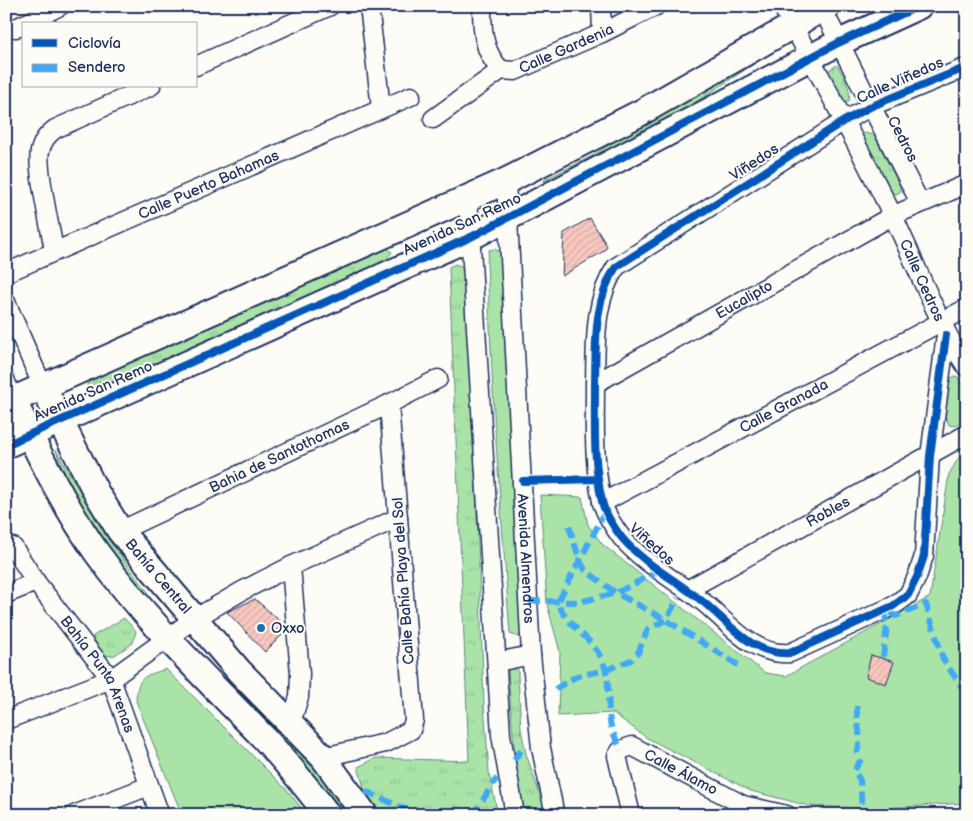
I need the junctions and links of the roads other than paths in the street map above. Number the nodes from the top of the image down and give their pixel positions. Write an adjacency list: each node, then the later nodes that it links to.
1 (60, 6): 10 (street)
2 (330, 6): 16 (street)
3 (369, 6): 22 (street)
4 (482, 6): 18 (street)
5 (601, 6): 13 (street)
6 (656, 6): 13 (street, Calle Gardenia)
7 (920, 6): 14 (street, Avenida San Remo)
8 (823, 7): 9 (street, Avenida San Remo); 14 (street, Cedros)
9 (787, 16): 15 (street); 25 (street, Avenida San Remo)
10 (28, 22)
11 (22, 25): 12 (street)
12 (6, 27)
13 (602, 33): 18 (street, Calle Gardenia)
14 (838, 43): 15 (street, Avenida San Remo); 21 (street, Cedros)
15 (810, 58): 24 (street); 30 (street, Avenida San Remo)
16 (198, 65)
17 (967, 67): 21 (street, Calle Viñedos)
18 (501, 70): 23 (street)
19 (147, 88): 32 (street)
20 (411, 96): 22 (street, Calle Puerto Bahamas)
21 (872, 106): 24 (street, Calle Viñedos); 28 (street, Cedros)
22 (380, 108): 32 (street, Calle Puerto Bahamas)
23 (433, 119)
24 (844, 121): 29 (street); 39 (street, Viñedos)
25 (506, 181): 27 (street, Avenida San Remo); 30 (street, Avenida Almendros)
26 (967, 184): 28 (street, Eucalipto)
27 (468, 198): 31 (street); 40 (street, Avenida San Remo)
28 (920, 203): 29 (street, Eucalipto)
29 (892, 216): 36 (street, Calle Cedros); 39 (street, Eucalipto)
30 (510, 218): 31 (street, Avenida San Remo); 58 (street, Avenida Almendros)
31 (472, 237): 43 (street, Avenida San Remo); 59 (street)
32 (54, 251): 33 (street, Calle Puerto Bahamas)
33 (6, 273)
34 (6, 302): 40 (street, Bahía Central)
35 (967, 308): 36 (street, Calle Granada)
36 (943, 328): 37 (street, Calle Cedros); 47 (street, Viñedos); 48 (street, Calle Granada)
37 (967, 368)
38 (438, 379): 42 (street, Bahia de Santothomas)
39 (596, 383): 48 (street, Viñedos)
40 (42, 385): 41 (street, Avenida San Remo); 43 (street, Bahía Central)
41 (9, 395): 45 (street, Bahía Central)
42 (389, 404): 49 (street, Calle Bahía Playa del Sol); 50 (street, Bahia de Santothomas)
43 (59, 421): 45 (street, Avenida San Remo); 50 (street, Bahía Central)
44 (967, 434): 47 (street, Robles)
45 (29, 435): 46 (street, Avenida San Remo); 57 (street, Bahía Central)
46 (6, 445)
47 (930, 456): 54 (street, Robles); 54 (street, Viñedos)
48 (602, 503): 54 (street, Viñedos)
49 (398, 518): 52 (street); 63 (street, Calle Bahía Playa del Sol)
50 (120, 531): 56 (street, Bahía Central)
51 (12, 547): 53 (street, Bahía Punta Arenas)
52 (291, 566): 56 (street); 62 (street)
53 (36, 582): 55 (street); 60 (street, Bahía Punta Arenas)
54 (689, 590)
55 (6, 594)
56 (194, 619): 57 (street); 62 (street, Bahía Central)
57 (168, 640): 60 (street); 68 (street, Bahía Central)
58 (531, 655): 59 (street); 71 (street, Avenida Almendros)
59 (497, 662): 70 (street)
60 (111, 680): 61 (street); 64 (street, Bahía Punta Arenas)
61 (6, 720)
62 (291, 723): 63 (street, Bahía Central)
63 (323, 757): 69 (street, Bahía Central)
64 (150, 786): 66 (street); 67 (street, Bahía Punta Arenas)
65 (744, 810): 72 (street, Calle Álamo); 73 (street, Calle Álamo)
66 (74, 815)
67 (160, 815)
68 (328, 815)
69 (364, 815)
70 (515, 815)
71 (555, 815)
72 (631, 815)
73 (788, 815)

